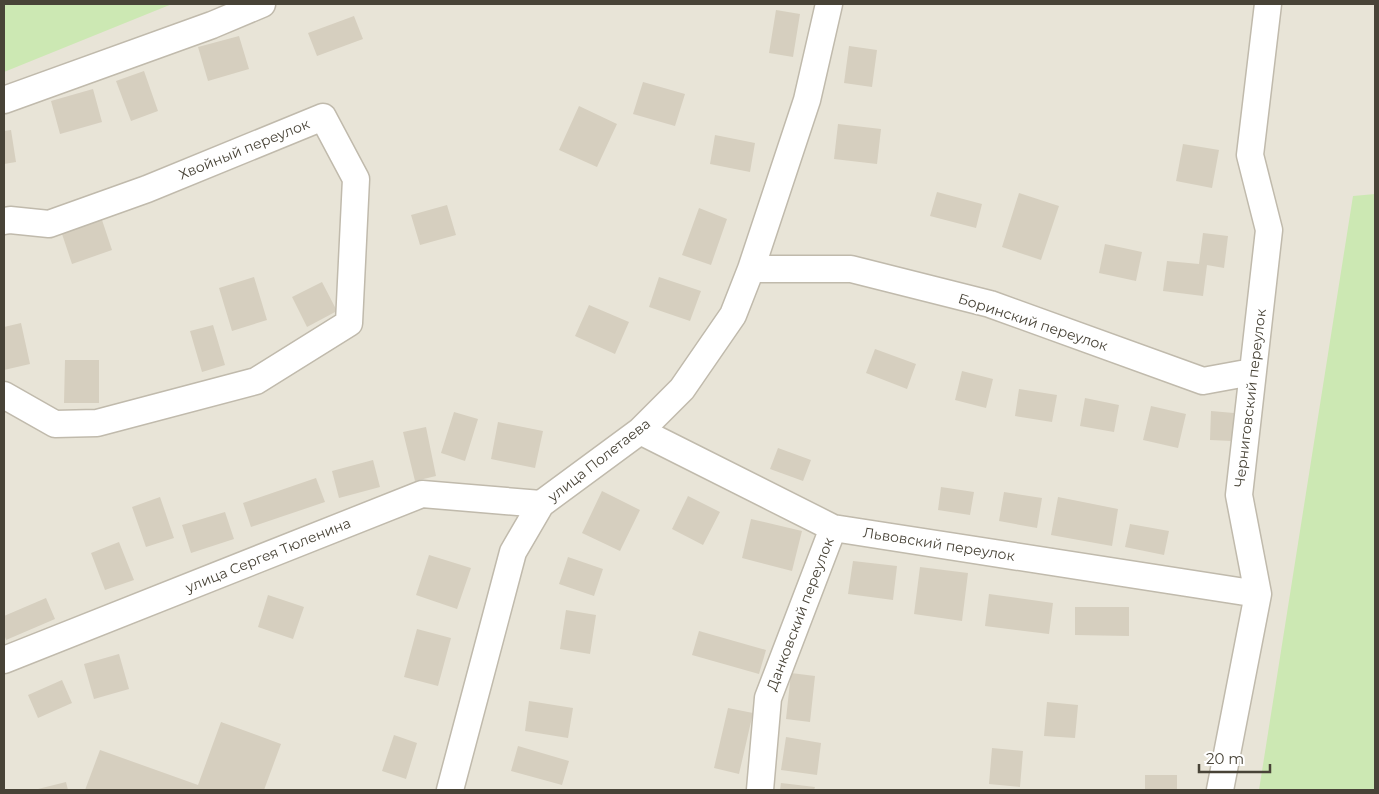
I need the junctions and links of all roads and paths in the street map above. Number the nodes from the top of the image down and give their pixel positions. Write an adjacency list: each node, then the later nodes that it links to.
1 (262, 4): 4 (street)
2 (829, 4): 6 (street, улица Полетаева)
3 (1268, 4): 7 (street, Черниговский переулок)
4 (4, 100)
5 (4, 221): 8 (street, Хвойный переулок)
6 (751, 268): 7 (street, Боринский переулок); 9 (street, улица Полетаева)
7 (1252, 372): 12 (street, Черниговский переулок)
8 (4, 396)
9 (640, 431): 10 (street, улица Полетаева); 11 (street, Львовский переулок)
10 (541, 504): 13 (street, улица Сергея Тюленина); 14 (street, улица Полетаева)
11 (833, 528): 12 (street, Львовский переулок); 15 (street, Данковский переулок)
12 (1258, 594): 16 (street, Черниговский переулок)
13 (4, 660)
14 (450, 790)
15 (760, 790)
16 (1220, 790)

